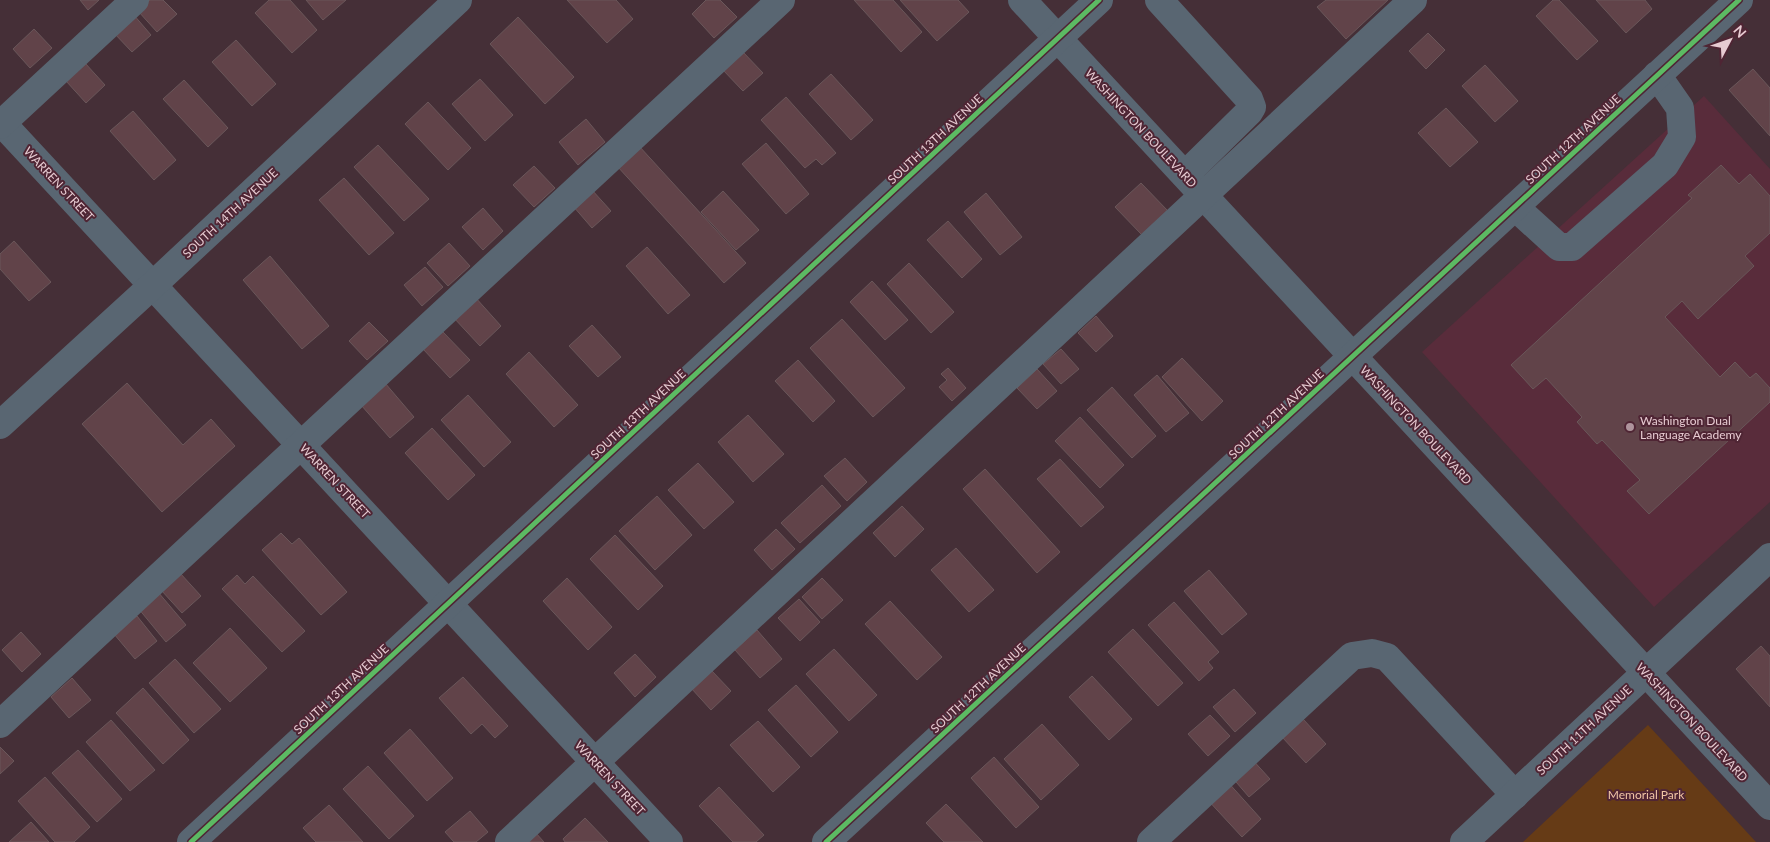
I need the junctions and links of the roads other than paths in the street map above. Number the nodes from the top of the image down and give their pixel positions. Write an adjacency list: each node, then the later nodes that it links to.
1 (135, 0): 11 (street)
2 (458, 0): 15 (street, SOUTH 14TH AVENUE)
3 (781, 0): 18 (street)
4 (1022, 0): 9 (street, WASHINGTON BOULEVARD)
5 (1099, 0): 9 (street, SOUTH 13TH AVENUE)
6 (1159, 0): 12 (street)
7 (1413, 0): 13 (street)
8 (1738, 0): 10 (street, SOUTH 12TH AVENUE)
9 (1058, 38): 12 (street, WASHINGTON BOULEVARD); 20 (street, SOUTH 13TH AVENUE)
10 (1657, 75): 14 (street, SOUTH 12TH AVENUE); 14 (street)
11 (1, 123): 15 (street, WARREN STREET)
12 (1185, 175): 13 (street, WASHINGTON BOULEVARD)
13 (1204, 195): 16 (street, WASHINGTON BOULEVARD); 23 (street)
14 (1515, 206): 16 (street, SOUTH 12TH AVENUE)
15 (153, 285): 17 (street, SOUTH 14TH AVENUE); 18 (street, WARREN STREET)
16 (1352, 356): 21 (street, WASHINGTON BOULEVARD); 29 (street, SOUTH 12TH AVENUE)
17 (0, 425)
18 (301, 445): 20 (street, WARREN STREET); 22 (street)
19 (1770, 557): 21 (street, SOUTH 11TH AVENUE)
20 (448, 604): 23 (street, WARREN STREET); 26 (street, SOUTH 13TH AVENUE)
21 (1646, 673): 24 (street, SOUTH 11TH AVENUE); 25 (street, WASHINGTON BOULEVARD)
22 (0, 724)
23 (595, 762): 27 (street); 28 (street, WARREN STREET)
24 (1515, 794): 30 (street); 31 (street, SOUTH 11TH AVENUE)
25 (1770, 806)
26 (191, 842)
27 (509, 842)
28 (669, 842)
29 (826, 842)
30 (1150, 842)
31 (1464, 842)

